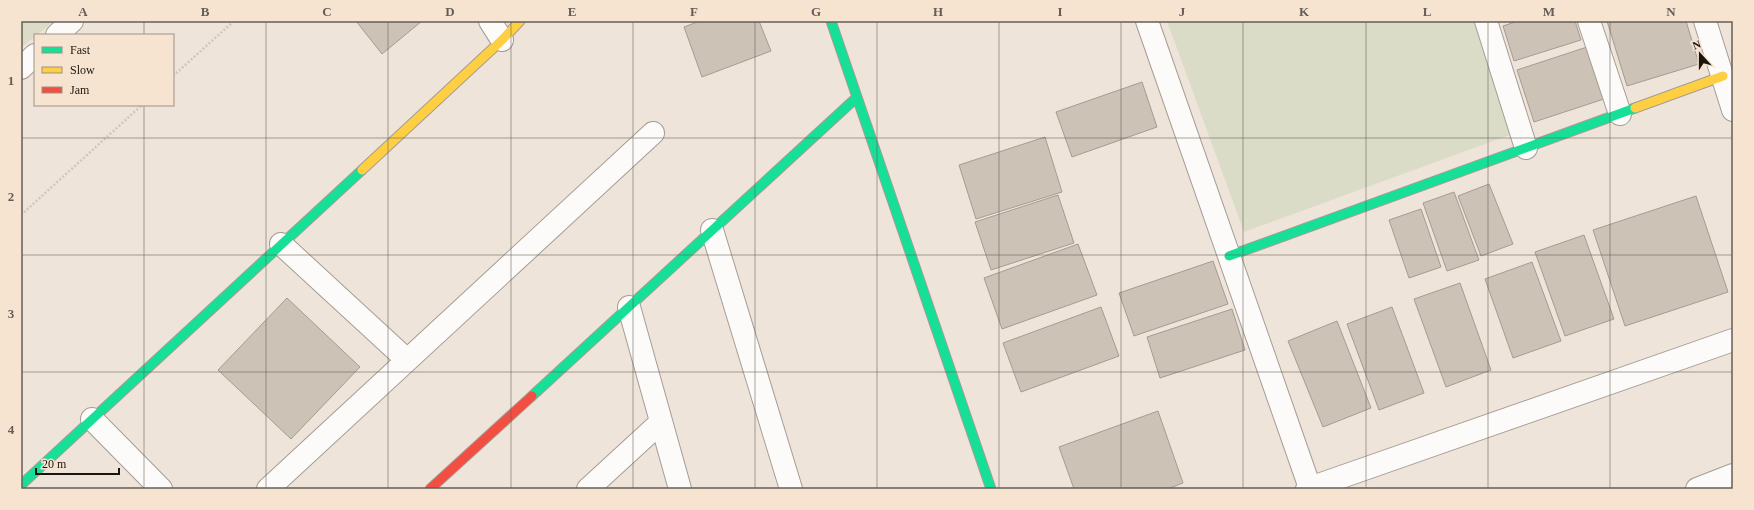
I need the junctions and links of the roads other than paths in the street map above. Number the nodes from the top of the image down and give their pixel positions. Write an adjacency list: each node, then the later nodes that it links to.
1 (72, 21): 9 (street)
2 (490, 21): 10 (street)
3 (520, 21): 10 (street)
4 (830, 21): 14 (street)
5 (1147, 21): 21 (street)
6 (1486, 21): 18 (street)
7 (1589, 21): 16 (street)
8 (1705, 21): 13 (street)
9 (58, 34)
10 (502, 40): 20 (street)
11 (34, 56): 12 (street)
12 (21, 68)
13 (1723, 76): 15 (street); 16 (street)
14 (856, 98): 19 (street); 36 (street)
15 (1733, 110)
16 (1620, 114): 18 (street)
17 (653, 133): 24 (street)
18 (1526, 148): 21 (street)
19 (712, 230): 22 (street); 35 (street)
20 (281, 244): 24 (street); 25 (street)
21 (1229, 256): 29 (street)
22 (629, 307): 26 (street); 32 (street)
23 (1733, 340): 29 (street)
24 (408, 360): 31 (street)
25 (92, 419): 28 (street); 30 (street)
26 (661, 422): 33 (street); 34 (street)
27 (1733, 475): 37 (street)
28 (21, 485)
29 (1308, 488)
30 (161, 489)
31 (268, 489)
32 (430, 489)
33 (588, 489)
34 (680, 489)
35 (791, 489)
36 (991, 489)
37 (1697, 489)

